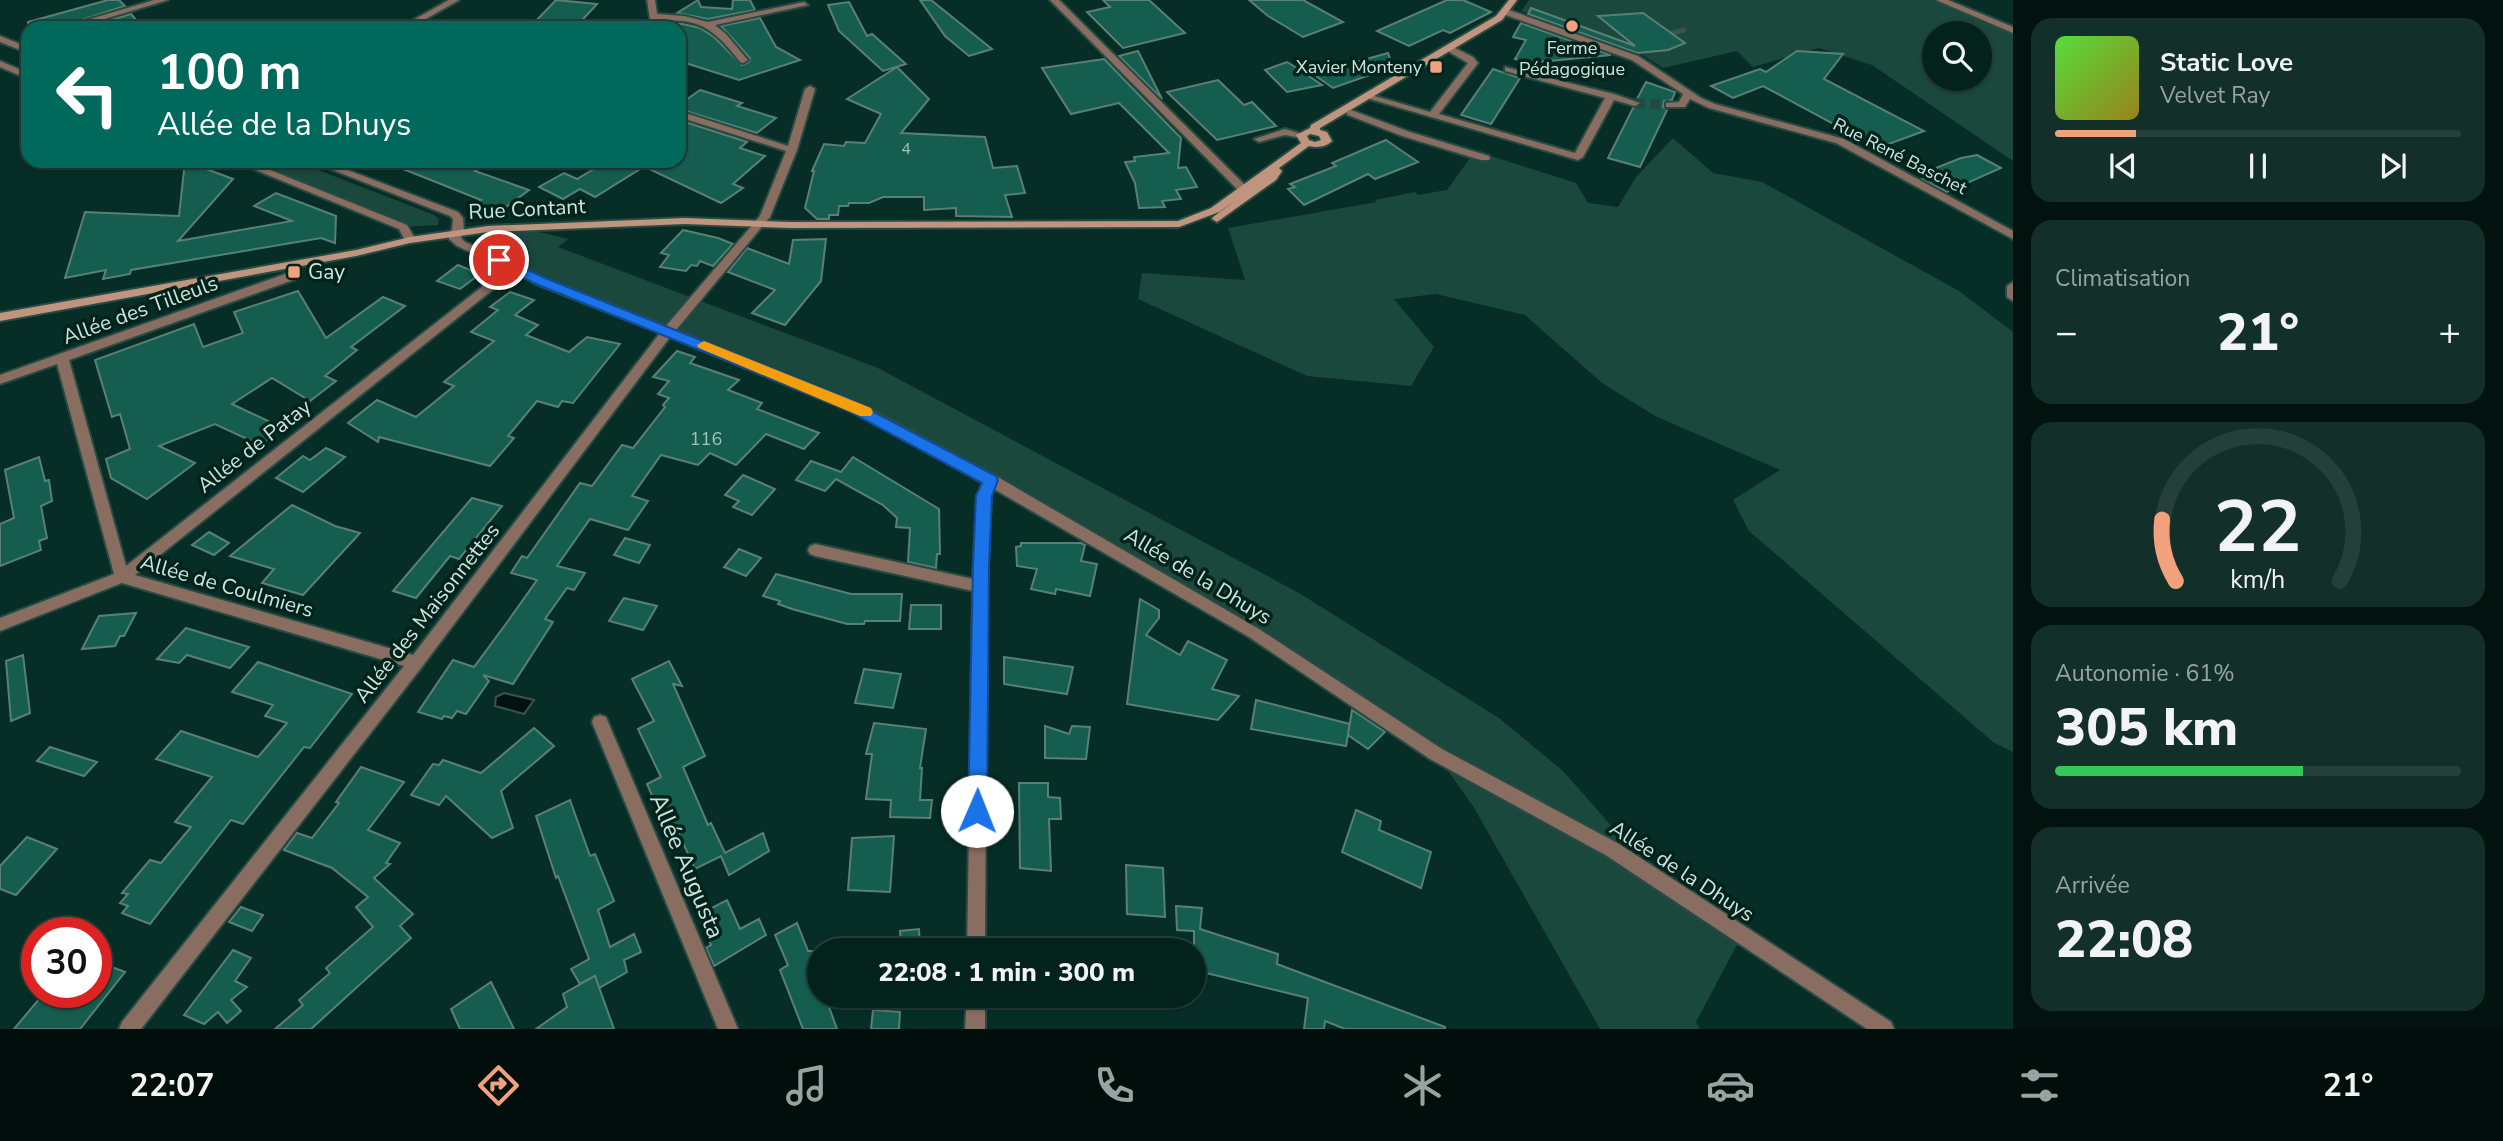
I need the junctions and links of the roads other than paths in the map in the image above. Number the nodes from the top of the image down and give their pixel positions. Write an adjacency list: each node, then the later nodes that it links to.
1 (164, 0): 9 (street)
2 (455, 0): 10 (street)
3 (651, 0): 11 (street)
4 (1054, 0): 40 (street)
5 (1513, 0): 8 (main road)
6 (1940, 0): 12 (street)
7 (804, 5): 11 (street)
8 (1506, 12): 17 (main road); 23 (street, Rue René Baschet)
9 (89, 21)
10 (418, 21)
11 (709, 24): 18 (street)
12 (2013, 30)
13 (0, 39): 15 (street)
14 (21, 40): 15 (street)
15 (11, 44): 16 (street)
16 (21, 48)
17 (1449, 48): 25 (main road); 29 (street)
18 (743, 60)
19 (0, 64): 21 (street)
20 (1508, 69): 24 (street)
21 (21, 73)
22 (810, 89): 35 (street, Allée des Maisonnettes)
23 (1688, 93): 27 (street); 44 (street, Rue René Baschet)
24 (1611, 96): 26 (street); 29 (street)
25 (1368, 97): 28 (main road); 29 (street); 31 (main road)
26 (1635, 103)
27 (1669, 105)
28 (1351, 113): 32 (main road); 36 (street)
29 (1433, 115)
30 (686, 116): 35 (street)
31 (1315, 131): 32 (main road); 34 (main road)
32 (1326, 135): 34 (main road)
33 (1259, 139): 34 (street)
34 (1304, 139): 37 (main road, Rue Contant)
35 (792, 150): 41 (street, Allée des Maisonnettes)
36 (1485, 158)
37 (1283, 162): 40 (main road, Rue Contant); 42 (main road, Rue Contant)
38 (256, 168): 45 (street)
39 (333, 168): 43 (street, Allée de la Dhuys)
40 (1242, 188): 42 (main road, Rue Contant)
41 (760, 224): 42 (main road, Rue Contant); 43 (main road, Rue Contant); 51 (street, Allée des Maisonnettes)
42 (1064, 226)
43 (456, 233): 45 (main road, Rue Contant); 46 (street, Allée de la Dhuys)
44 (2013, 236)
45 (410, 240): 50 (main road, Rue Contant)
46 (514, 267): 51 (street, Allée de la Dhuys); 56 (street, Allée de Patay)
47 (292, 276): 52 (street, Allée des Tilleuls)
48 (2013, 286): 49 (street)
49 (2013, 297)
50 (0, 317)
51 (669, 331): 54 (street, Allée de la Dhuys); 59 (street, Allée des Maisonnettes)
52 (62, 358): 53 (street, Allée des Tilleuls); 56 (street, Allée de Coulmiers)
53 (0, 380)
54 (990, 480): 57 (street); 66 (street, Allée de la Dhuys)
55 (815, 551): 57 (street)
56 (122, 577): 58 (street, Allée de Patay); 59 (street, Allée de Coulmiers)
57 (980, 587): 61 (street)
58 (0, 625)
59 (416, 663): 63 (street, Allée des Maisonnettes)
60 (600, 722): 64 (street, Allée Augusta)
61 (976, 938)
62 (976, 1008): 65 (street)
63 (129, 1029)
64 (728, 1029)
65 (975, 1029)
66 (1884, 1029)

